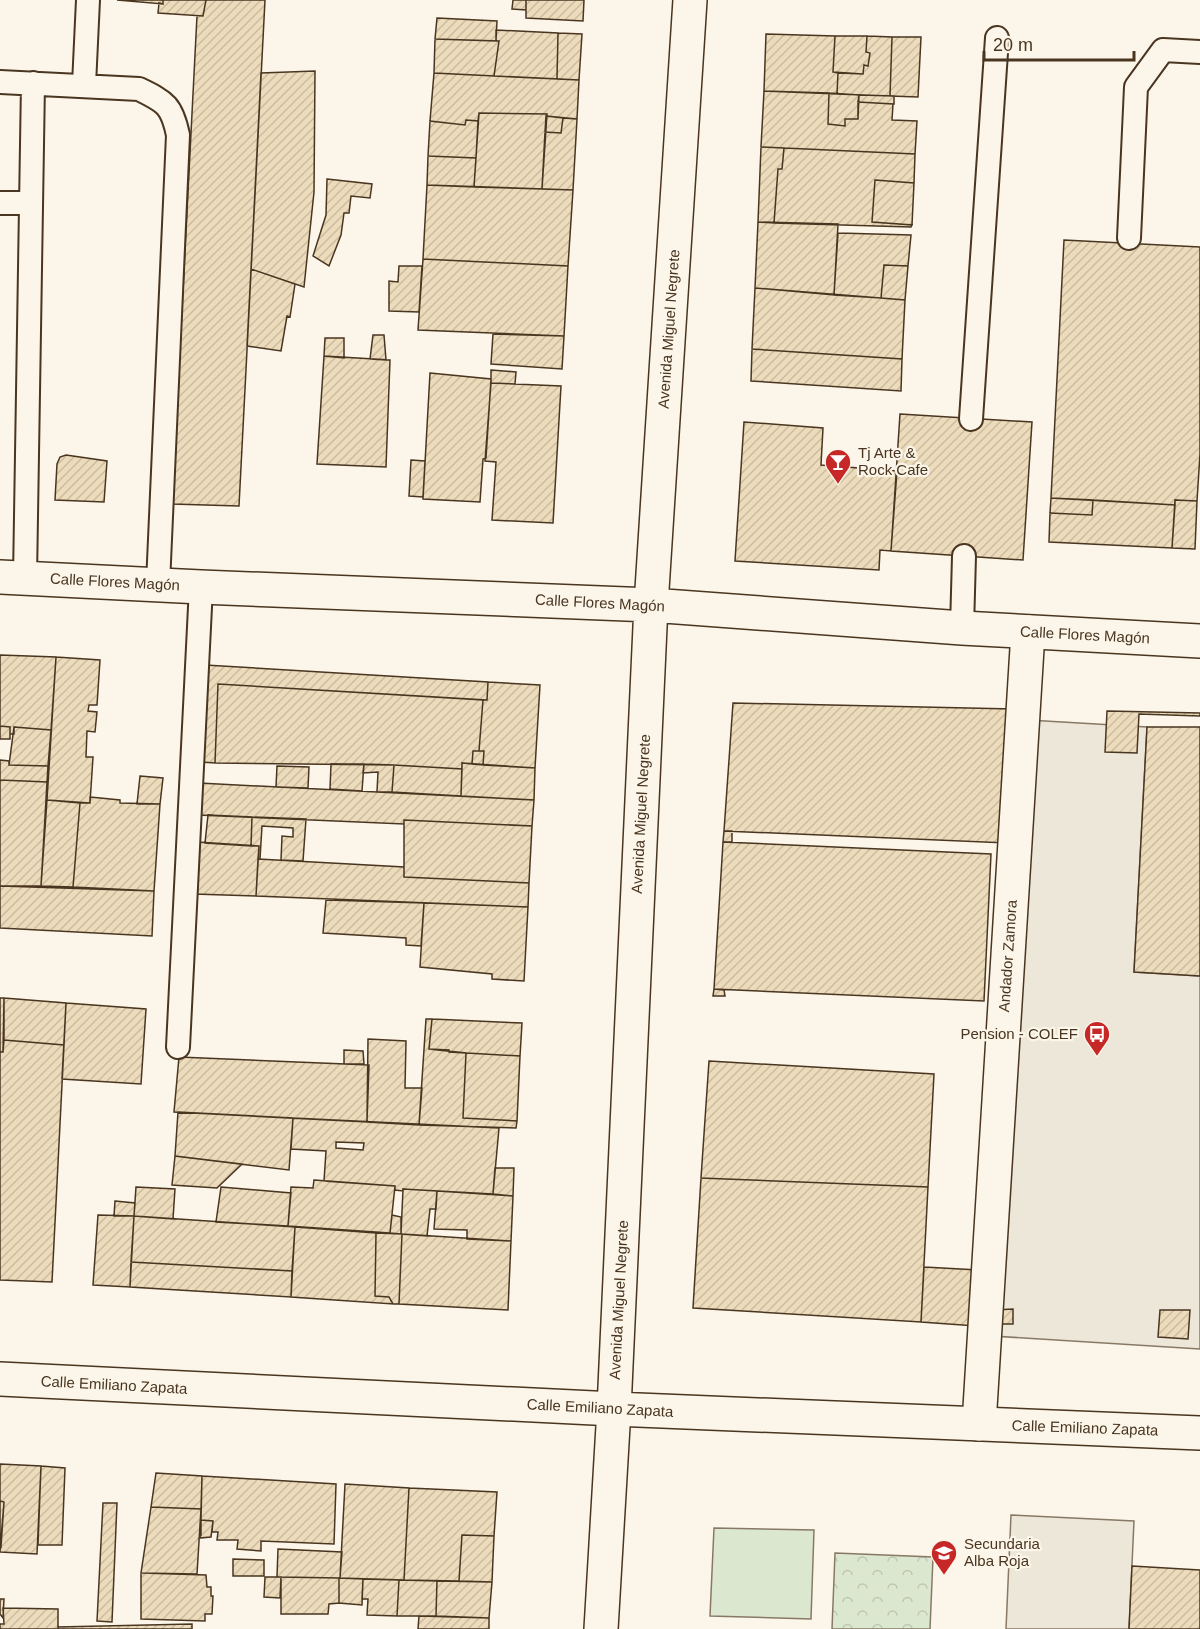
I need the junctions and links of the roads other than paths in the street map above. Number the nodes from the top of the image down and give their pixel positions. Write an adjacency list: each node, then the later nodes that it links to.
1 (88, 0): 7 (lane)
2 (690, 0): 16 (street, Avenida Miguel Negrete)
3 (997, 38): 11 (lane)
4 (1200, 52): 10 (lane)
5 (0, 82): 6 (lane)
6 (33, 83): 7 (lane); 9 (lane)
7 (84, 86): 14 (lane)
8 (0, 203): 9 (lane)
9 (31, 203): 13 (lane)
10 (1129, 238)
11 (971, 418)
12 (964, 556): 17 (lane)
13 (12, 578): 14 (street, Calle Flores Magón)
14 (158, 584): 15 (street, Calle Flores Magón)
15 (201, 587): 16 (street, Calle Flores Magón); 20 (lane)
16 (651, 605): 17 (street, Calle Flores Magón); 22 (street, Avenida Miguel Negrete)
17 (962, 628): 18 (street, Calle Flores Magón)
18 (1028, 632): 19 (street, Calle Flores Magón); 23 (street, Andador Zamora)
19 (1200, 641)
20 (178, 1047)
21 (0, 1379): 22 (street, Calle Emiliano Zapata)
22 (614, 1409): 23 (street, Calle Emiliano Zapata); 25 (street, Avenida Miguel Negrete)
23 (979, 1424): 24 (street, Calle Emiliano Zapata)
24 (1200, 1433)
25 (601, 1629)

